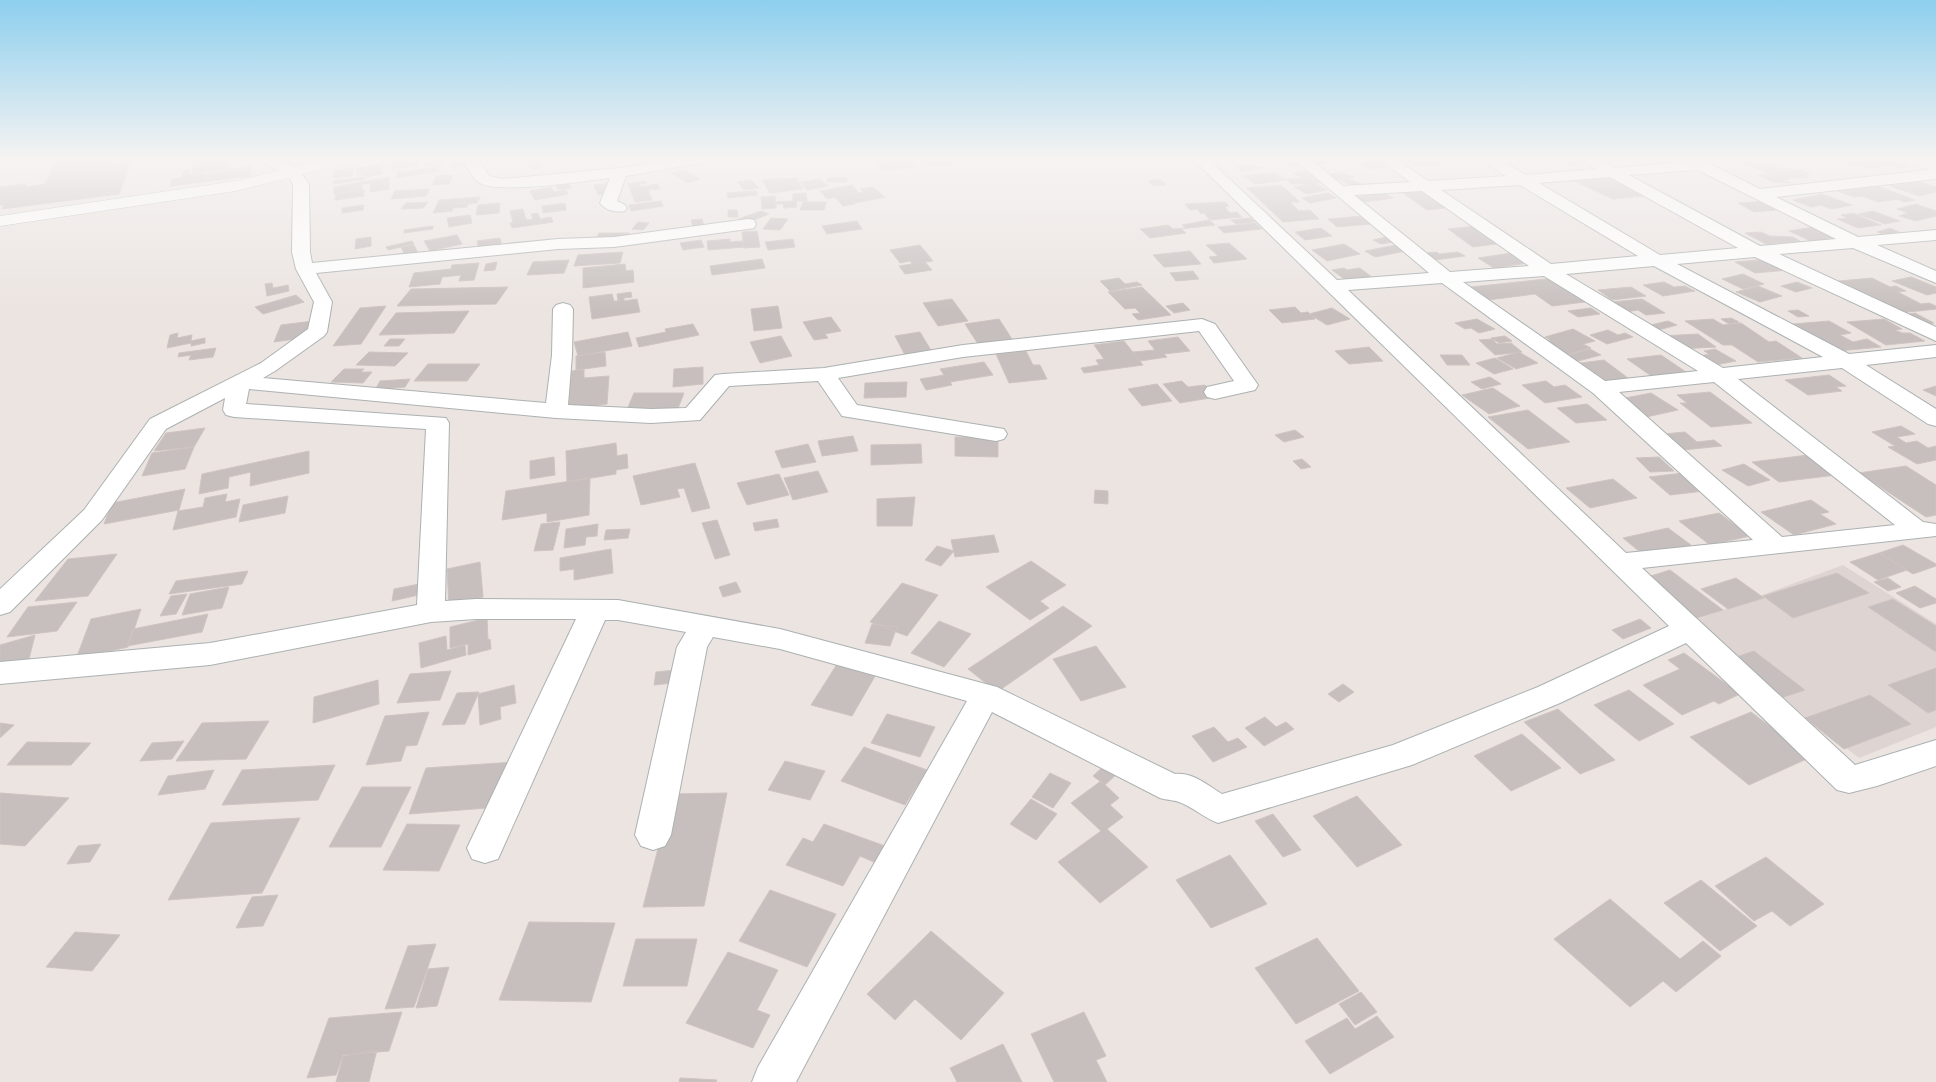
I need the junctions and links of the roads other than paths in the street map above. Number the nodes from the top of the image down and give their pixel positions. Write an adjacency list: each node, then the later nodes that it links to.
1 (78, 209): 9 (main road)
2 (301, 209): 15 (street)
3 (1252, 209): 19 (street)
4 (1362, 209): 17 (street)
5 (1458, 209): 16 (street)
6 (1572, 209): 14 (street)
7 (1680, 209): 13 (street)
8 (1789, 209): 12 (street)
9 (0, 221)
10 (748, 224): 15 (street)
11 (1933, 237): 12 (street)
12 (1855, 242): 13 (street); 18 (street)
13 (1755, 250): 14 (street); 21 (street)
14 (1655, 259): 16 (street); 23 (street)
15 (305, 269): 26 (street)
16 (1547, 270): 17 (street); 25 (street)
17 (1446, 278): 19 (street); 27 (street)
18 (1936, 278)
19 (1332, 286): 34 (street)
20 (563, 309): 29 (street)
21 (1936, 335)
22 (1936, 351): 23 (street)
23 (1844, 360): 25 (street); 30 (street)
24 (824, 374): 28 (street); 29 (street); 31 (street)
25 (1719, 375): 27 (street); 32 (street)
26 (239, 382): 29 (street); 35 (street); 37 (street)
27 (1601, 388): 33 (street)
28 (1215, 392)
29 (556, 411)
30 (1936, 420)
31 (996, 434)
32 (1927, 530): 33 (street)
33 (1775, 545): 34 (street)
34 (1619, 562): 39 (street)
35 (0, 605)
36 (595, 610): 37 (street); 38 (street); 44 (street)
37 (431, 612): 40 (street)
38 (705, 626): 41 (street); 43 (street)
39 (1688, 629): 41 (street); 42 (street)
40 (0, 673)
41 (986, 695): 45 (street)
42 (1936, 754)
43 (653, 835)
44 (485, 848)
45 (773, 1082)

